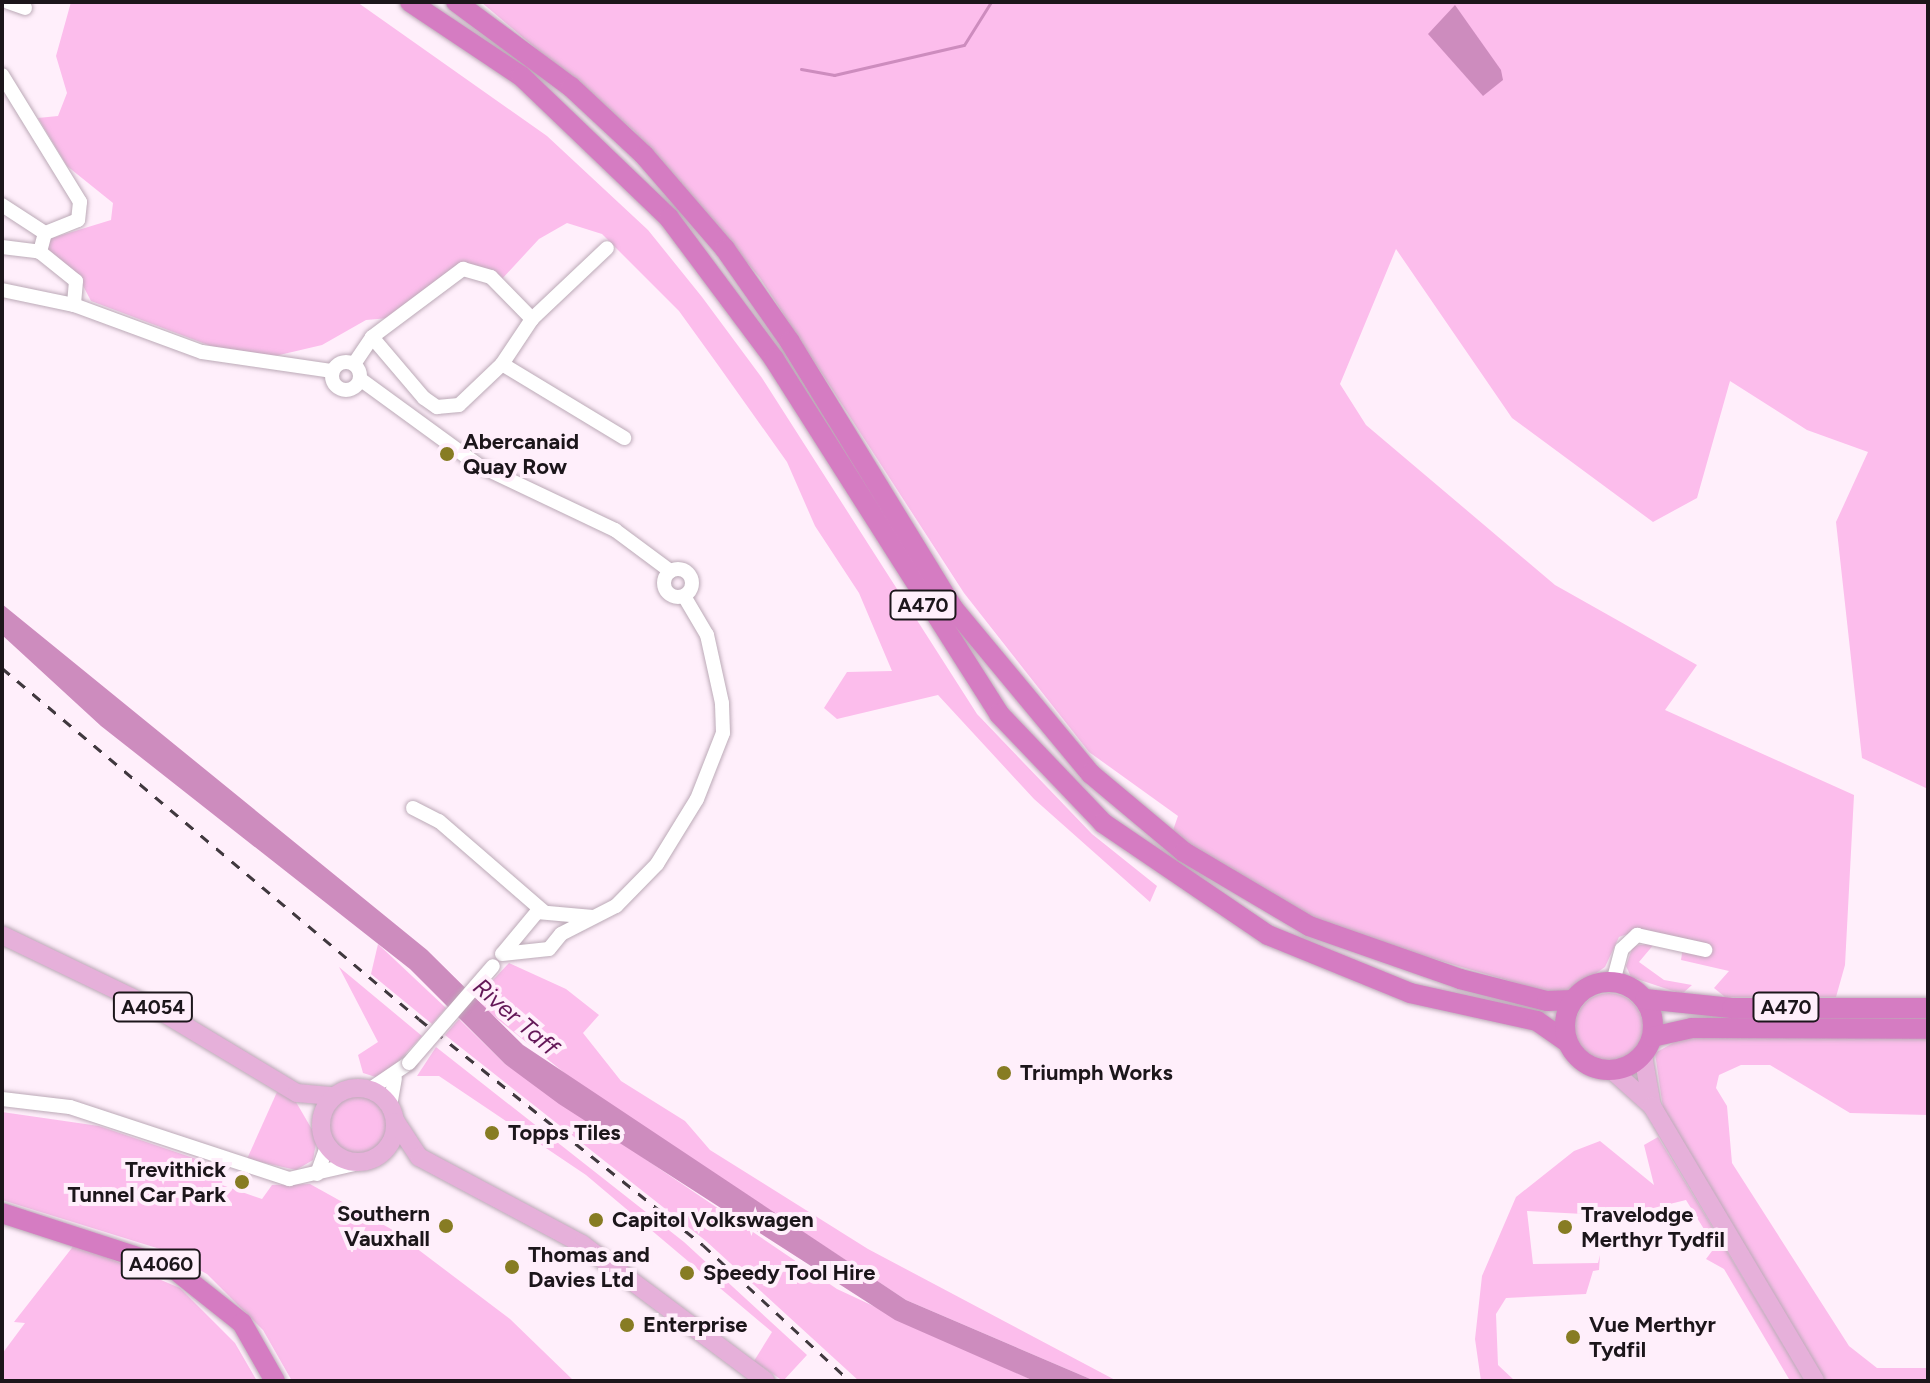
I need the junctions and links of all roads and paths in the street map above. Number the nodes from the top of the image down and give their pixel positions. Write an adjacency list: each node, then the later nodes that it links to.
1 (8, 2): 4 (street)
2 (410, 2): 37 (highway, A470)
3 (456, 2): 34 (highway, A470)
4 (25, 8)
5 (2, 75): 6 (street)
6 (16, 102): 7 (street); 9 (street)
7 (2, 109)
8 (2, 205): 9 (street)
9 (45, 233): 12 (street)
10 (2, 247): 12 (street)
11 (607, 248): 15 (street)
12 (40, 252): 14 (street)
13 (2, 290): 14 (street)
14 (74, 305): 19 (street)
15 (532, 319): 16 (street); 18 (street)
16 (372, 337): 17 (street); 18 (street)
17 (354, 364): 19 (street); 20 (street)
18 (502, 364): 21 (street)
19 (333, 371): 20 (street)
20 (360, 379): 25 (street)
21 (624, 438)
22 (413, 808): 23 (street)
23 (519, 897): 24 (street); 26 (street)
24 (546, 912): 25 (street); 26 (street); 27 (street)
25 (595, 918): 27 (street)
26 (523, 929): 29 (street); 31 (street)
27 (561, 934): 29 (street)
28 (2, 935): 42 (main road, A4054)
29 (532, 947): 31 (street)
30 (1705, 950): 32 (street)
31 (498, 960): 40 (street, bridge)
32 (1613, 982): 33 (highway); 34 (highway)
33 (1645, 999): 35 (highway, A470); 38 (highway)
34 (1573, 1000): 37 (highway)
35 (1928, 1008)
36 (1928, 1029): 38 (highway, A470)
37 (1566, 1041): 39 (highway)
38 (1648, 1046): 39 (highway); 45 (main road)
39 (1613, 1071): 45 (main road)
40 (395, 1078): 41 (street); 46 (street)
41 (369, 1090): 43 (main road); 46 (main road)
42 (297, 1093): 43 (main road, A4054); 47 (main road, A4054)
43 (333, 1096): 47 (main road)
44 (2, 1099): 50 (street)
45 (1652, 1106): 54 (main road)
46 (393, 1114): 48 (main road); 49 (main road)
47 (324, 1141): 49 (main road); 50 (street)
48 (419, 1157): 49 (main road); 53 (main road)
49 (365, 1162): 50 (street)
50 (317, 1174)
51 (2, 1213): 52 (highway, A4060)
52 (275, 1381)
53 (766, 1381)
54 (1815, 1381)

